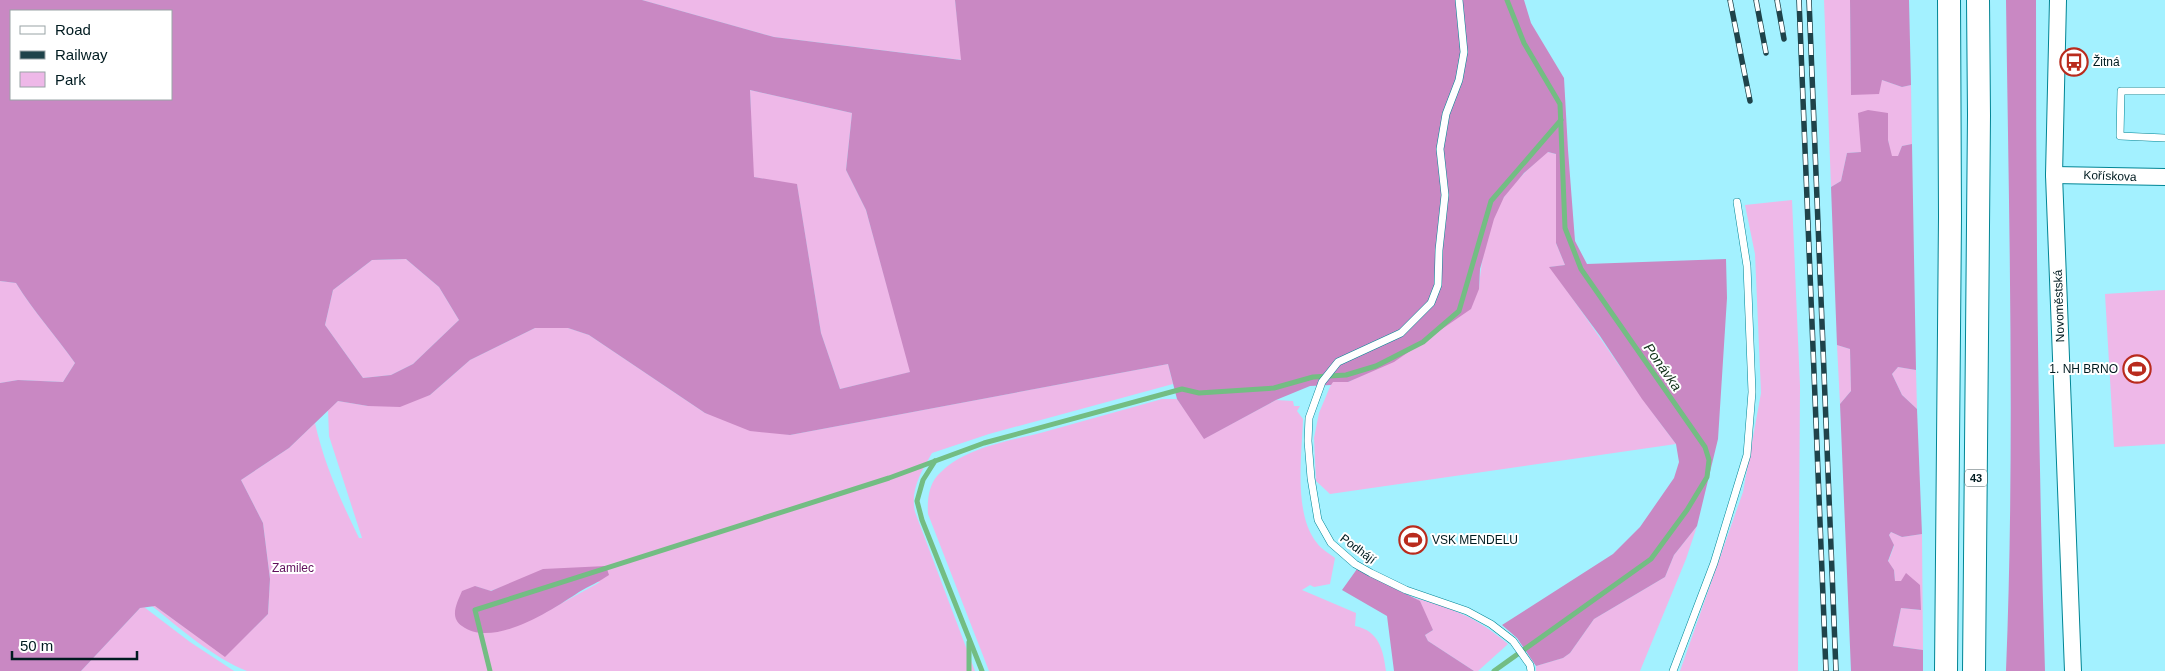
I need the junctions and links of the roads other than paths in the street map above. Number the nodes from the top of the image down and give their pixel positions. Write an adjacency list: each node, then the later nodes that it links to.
1 (1459, 0): 12 (lane, Podhájí)
2 (1943, 0): 6 (highway)
3 (1949, 0): 6 (highway, 43)
4 (1978, 0): 15 (highway, 43)
5 (2058, 0): 9 (street, Novoměstská)
6 (1950, 54): 14 (highway, 43)
7 (2165, 91): 8 (lane)
8 (2165, 138)
9 (2054, 175): 10 (street, Kořískova); 16 (street, Novoměstská)
10 (2165, 177)
11 (1737, 202): 13 (lane)
12 (1530, 668)
13 (1673, 671)
14 (1946, 671)
15 (1974, 671)
16 (2073, 671)

